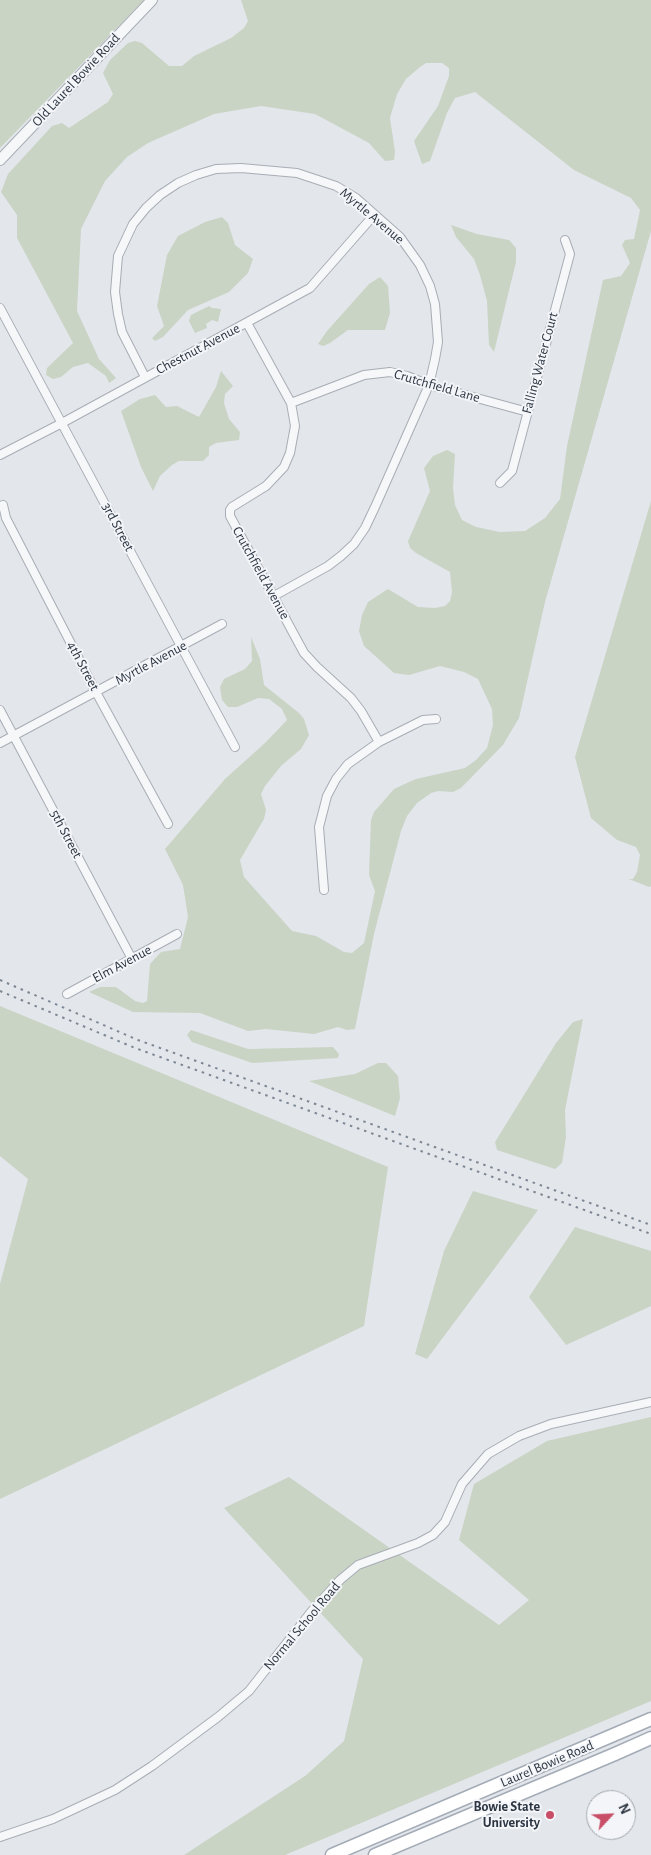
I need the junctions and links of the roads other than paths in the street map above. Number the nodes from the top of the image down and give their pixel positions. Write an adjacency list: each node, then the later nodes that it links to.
1 (152, 0): 2 (street, Old Laurel Bowie Road)
2 (0, 160)
3 (374, 215): 6 (street, Chestnut Avenue); 7 (street, Myrtle Avenue); 8 (street, Myrtle Avenue)
4 (565, 240): 10 (street, Falling Water Court)
5 (0, 308): 11 (street, 3rd Street)
6 (247, 323): 7 (street, Chestnut Avenue); 9 (street, Crutchfield Avenue)
7 (145, 377): 11 (street, Chestnut Avenue)
8 (429, 385): 9 (street, Crutchfield Lane); 10 (street, Crutchfield Lane); 17 (street, Myrtle Avenue)
9 (291, 403): 16 (street, Crutchfield Avenue)
10 (528, 412): 13 (street, Falling Water Court)
11 (62, 423): 12 (street, Chestnut Avenue); 19 (street, 3rd Street)
12 (0, 455)
13 (500, 483)
14 (3, 505): 20 (street, 4th Street)
15 (221, 506): 16 (street)
16 (230, 510): 17 (street, Crutchfield Avenue)
17 (274, 596): 24 (street, Crutchfield Avenue)
18 (222, 624): 19 (street, Myrtle Avenue)
19 (182, 646): 20 (street, Myrtle Avenue); 26 (street, 3rd Street)
20 (96, 692): 23 (street, Myrtle Avenue); 27 (street, 4th Street)
21 (0, 710): 23 (street, 5th Street)
22 (436, 719): 24 (street)
23 (14, 736): 25 (street, Myrtle Avenue); 30 (street, 5th Street)
24 (379, 742): 28 (street)
25 (0, 743)
26 (235, 747)
27 (168, 824)
28 (324, 890)
29 (178, 934): 30 (street, Elm Avenue)
30 (132, 958): 31 (street, Elm Avenue)
31 (66, 994)
32 (651, 1402): 35 (street, Normal School Road)
33 (651, 1719): 36 (main road, Laurel Bowie Road)
34 (651, 1738): 37 (main road, Laurel Bowie Road)
35 (0, 1837)
36 (332, 1855)
37 (375, 1855)

